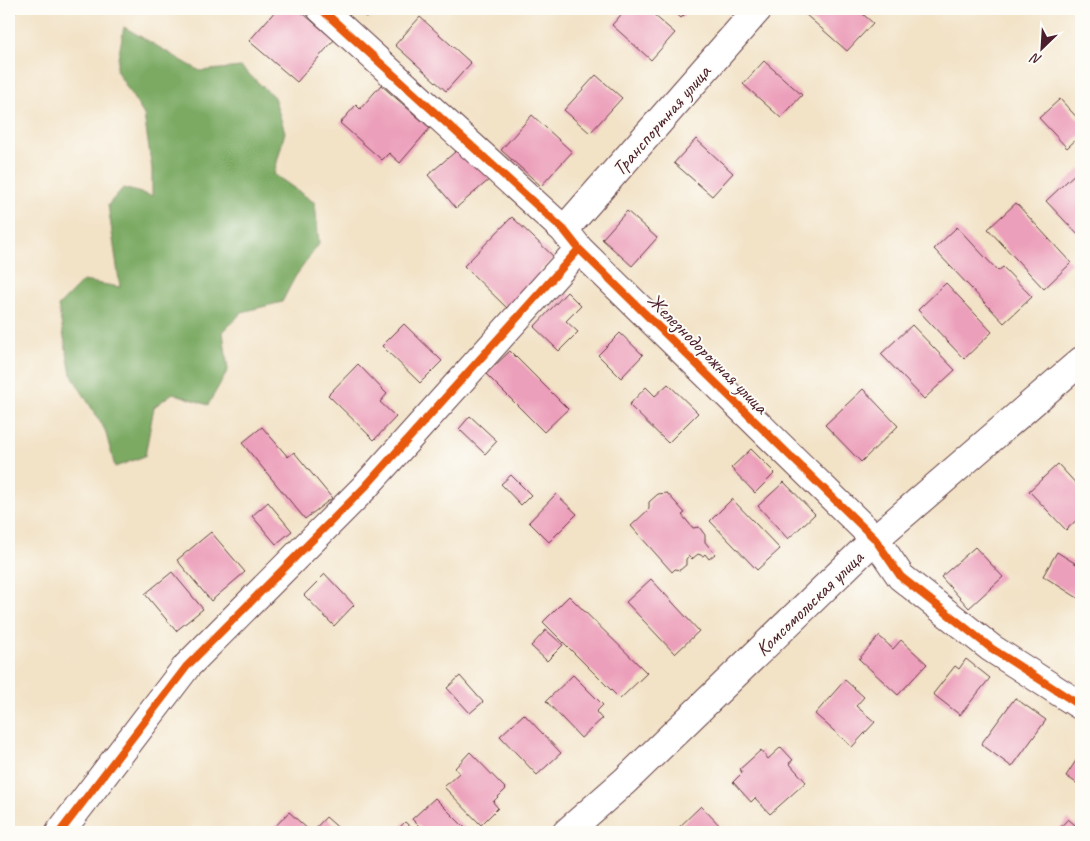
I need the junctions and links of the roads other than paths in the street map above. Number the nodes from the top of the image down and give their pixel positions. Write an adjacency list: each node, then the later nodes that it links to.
1 (321, 9): 3 (street, Железнодорожная улица)
2 (758, 9): 3 (street, Транспортная улица)
3 (571, 240): 5 (street, Железнодорожная улица); 7 (street, Транспортная улица)
4 (1081, 361): 5 (street, Комсомольская улица)
5 (874, 540): 6 (street, Железнодорожная улица); 8 (street, Комсомольская улица)
6 (1081, 706)
7 (60, 832)
8 (567, 832)

